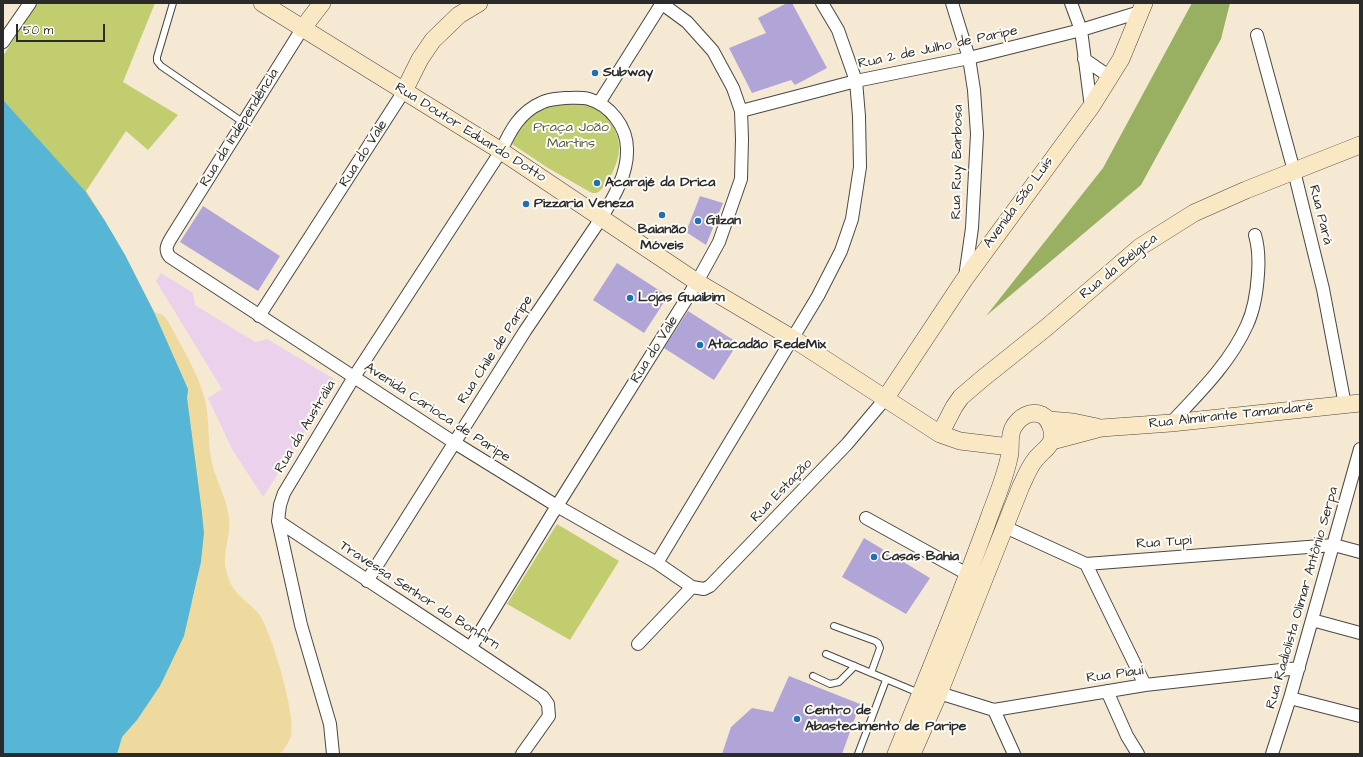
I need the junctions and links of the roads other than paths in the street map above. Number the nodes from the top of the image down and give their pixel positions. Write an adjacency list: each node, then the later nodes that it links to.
1 (30, 3): 14 (street)
2 (173, 3): 23 (lane)
3 (262, 3): 11 (main road, Rua Doutor Eduardo Dotto)
4 (322, 3): 11 (main road, Rua da Independência)
5 (479, 3): 19 (main road, Rua do Vale)
6 (662, 3): 20 (street); 22 (street, Rua do Vale)
7 (822, 3): 18 (street)
8 (952, 3): 15 (street, Rua Ruy Barbosa)
9 (1071, 3): 12 (street)
10 (1142, 8): 12 (street, Rua 2 de Julho de Paripe); 17 (main road, Avenida São Luís)
11 (302, 28): 19 (main road, Rua Doutor Eduardo Dotto); 23 (street, Rua da Independência)
12 (1081, 30): 15 (street, Rua 2 de Julho de Paripe); 16 (street)
13 (1257, 35): 26 (street, Rua Pará)
14 (3, 42)
15 (969, 58): 18 (street, Rua 2 de Julho de Paripe); 28 (street, Rua Ruy Barbosa)
16 (1084, 59): 17 (street); 21 (street)
17 (1110, 77): 21 (main road, Avenida São Luís)
18 (856, 80): 22 (street, Rua 2 de Julho de Paripe); 35 (street)
19 (404, 91): 25 (main road, Rua Doutor Eduardo Dotto); 34 (street, Rua do Vale)
20 (599, 103): 25 (street); 27 (street)
21 (1090, 107): 30 (main road, Avenida São Luís)
22 (741, 111): 33 (street, Rua do Vale)
23 (244, 123): 31 (street, Rua da Independência)
24 (1360, 145): 26 (main road, Rua da Bélgica)
25 (501, 151): 27 (main road, Rua Doutor Eduardo Dotto); 36 (street, Rua da Austrália)
26 (1294, 171): 38 (street, Rua Pará); 42 (main road, Rua da Bélgica)
27 (602, 217): 33 (main road, Rua Doutor Eduardo Dotto); 44 (street, Rua Chile de Paripe)
28 (972, 228): 30 (street, Rua Ruy Barbosa); 32 (street, Rua Ruy Barbosa)
29 (1256, 235): 40 (street)
30 (988, 246): 32 (main road, Avenida São Luís)
31 (170, 257): 34 (street, Avenida Carioca de Paripe)
32 (964, 280): 37 (main road, Avenida São Luís)
33 (698, 282): 35 (main road, Rua Doutor Eduardo Dotto); 48 (street, Rua do Vale)
34 (259, 316): 36 (street, Avenida Carioca de Paripe)
35 (792, 338): 37 (main road, Rua Doutor Eduardo Dotto); 54 (street)
36 (354, 377): 44 (street, Avenida Carioca de Paripe); 50 (street, Rua da Austrália)
37 (885, 399): 42 (main road, Rua Doutor Eduardo Dotto); 58 (street, Rua Estação)
38 (1352, 404): 40 (main road, Rua Almirante Tamandaré)
39 (1049, 420): 41 (main road, Rua Almirante Tamandaré); 43 (main road); 45 (main road, Rua Almirante Tamandaré)
40 (1171, 423): 41 (main road, Rua Almirante Tamandaré)
41 (1101, 428): 43 (main road, Rua Almirante Tamandaré)
42 (940, 434): 45 (main road, Rua Doutor Eduardo Dotto)
43 (1052, 440): 51 (main road)
44 (455, 443): 48 (street, Avenida Carioca de Paripe); 57 (street, Rua Chile de Paripe)
45 (1010, 447): 56 (main road, Rua Almirante Tamandaré)
46 (1360, 449): 47 (street, Rua Radiolista Olimar Antônio Serpa)
47 (1358, 466): 52 (street, Rua Radiolista Olimar Antônio Serpa)
48 (556, 506): 54 (street, Avenida Carioca de Paripe); 63 (street, Rua do Vale)
49 (866, 518): 56 (street)
50 (278, 522): 57 (street, Travessa Senhor do Bonfirn); 77 (street, Rua da Austrália)
51 (1006, 527): 55 (street, Rua Tupi); 72 (main road)
52 (1334, 545): 53 (street, Rua Tupi); 55 (street, Rua Tupi); 59 (street, Rua Radiolista Olimar Antônio Serpa)
53 (1360, 552)
54 (656, 563): 58 (street, Avenida Carioca de Paripe)
55 (1086, 564): 70 (street)
56 (969, 576): 73 (main road, Rua Almirante Tamandaré)
57 (367, 581): 63 (street, Travessa Senhor do Bonfirn)
58 (692, 586): 62 (street)
59 (1312, 620): 61 (street); 66 (street, Rua Radiolista Olimar Antônio Serpa)
60 (834, 626): 67 (lane)
61 (1360, 633)
62 (638, 644)
63 (471, 647): 78 (street, Travessa Senhor do Bonfirn)
64 (826, 654): 65 (lane)
65 (855, 666): 67 (lane); 68 (lane)
66 (1299, 668): 70 (street, Rua Piauí); 74 (street, Rua Radiolista Olimar Antônio Serpa)
67 (871, 673): 69 (lane)
68 (813, 676)
69 (886, 680): 73 (lane); 79 (lane)
70 (1145, 685): 71 (street, Rua Piauí)
71 (1107, 691): 75 (street, Rua Piauí); 83 (street)
72 (939, 693): 75 (street, Rua Piauí); 81 (main road)
73 (920, 694): 80 (main road, Rua Almirante Tamandaré)
74 (1290, 698): 76 (street); 84 (street, Rua Radiolista Olimar Antônio Serpa)
75 (994, 710): 82 (street)
76 (1360, 716)
77 (333, 754)
78 (522, 754)
79 (858, 754)
80 (896, 754)
81 (912, 754)
82 (1014, 754)
83 (1138, 754)
84 (1272, 754)

